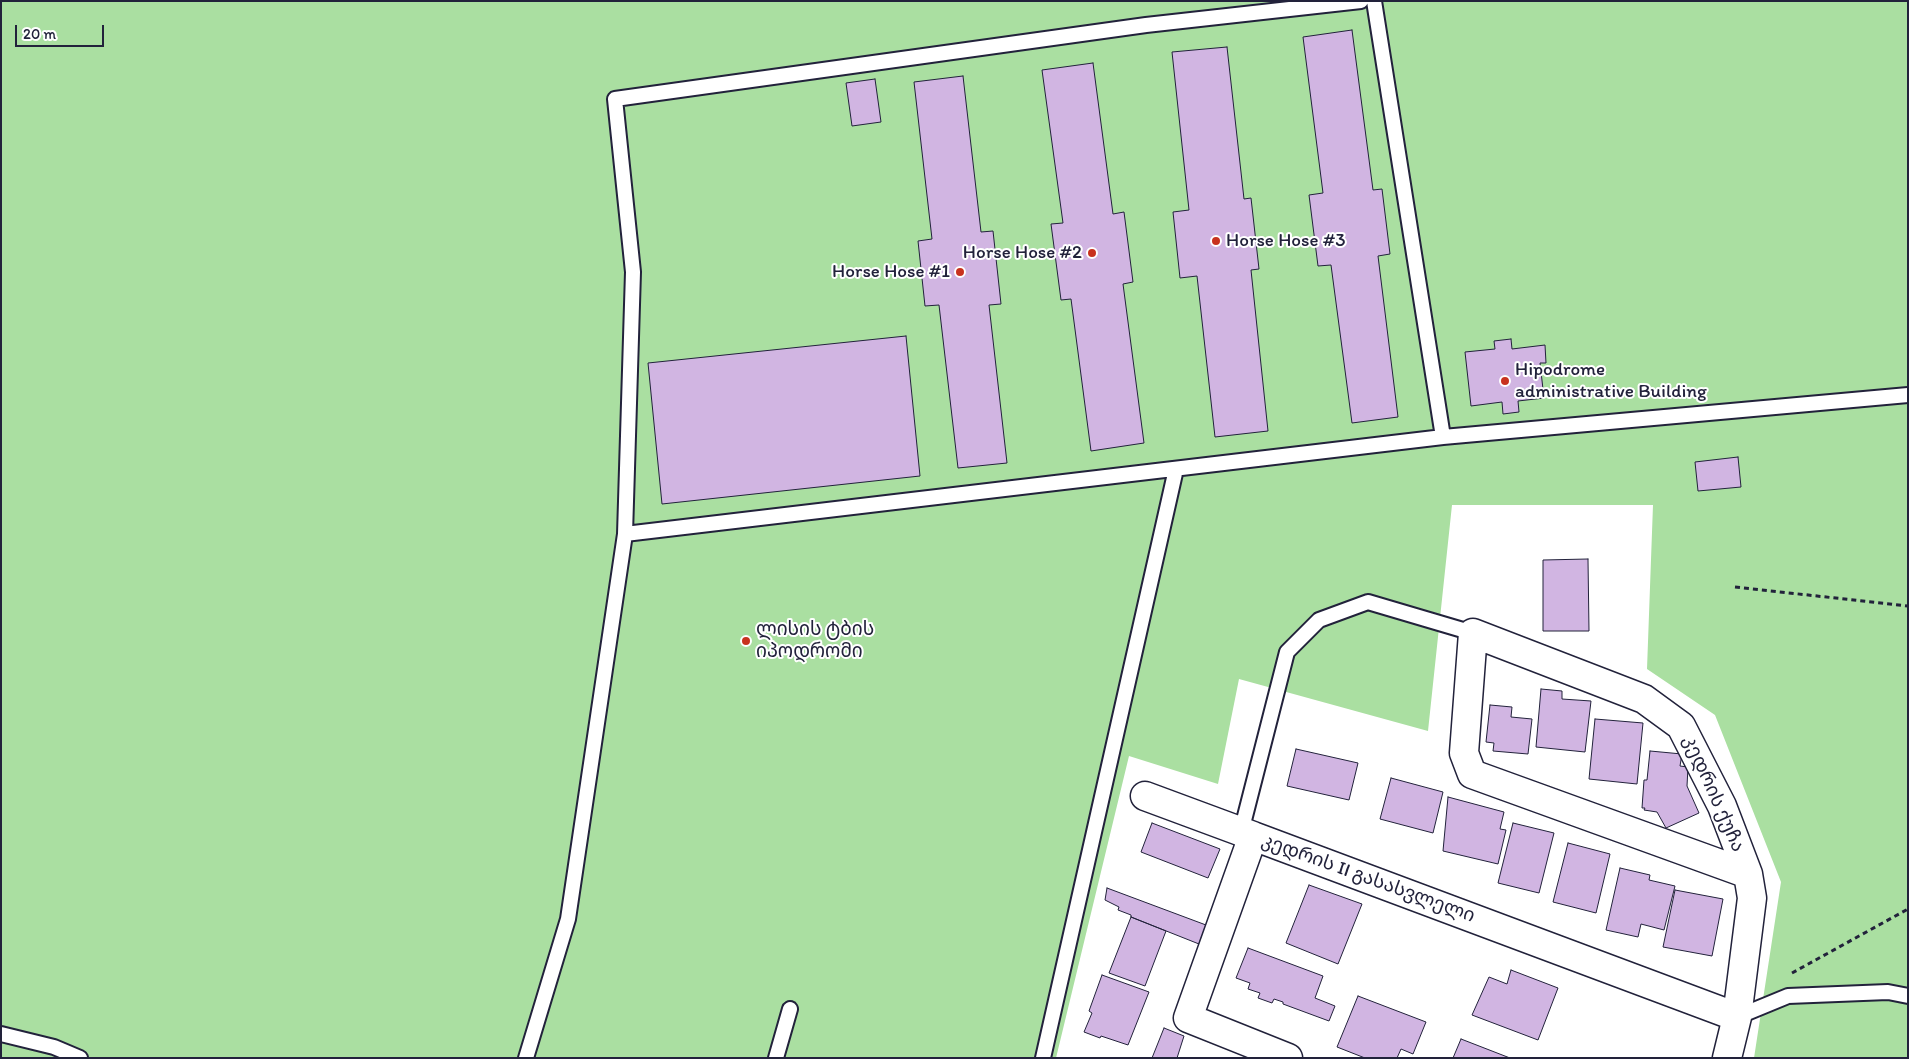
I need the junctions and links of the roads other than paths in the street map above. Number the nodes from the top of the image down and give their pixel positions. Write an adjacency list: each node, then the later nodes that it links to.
1 (1361, 1): 6 (lane)
2 (1374, 1): 4 (lane)
3 (1908, 395): 4 (lane)
4 (1443, 437): 5 (lane)
5 (1176, 469): 6 (lane); 18 (lane)
6 (625, 534): 16 (lane)
7 (1474, 633): 9 (lane); 10 (street, კედრის ქუჩა); 10 (street)
8 (1145, 796): 9 (street)
9 (1247, 834): 13 (street, კედრის II გასასვლელი); 19 (street, კედრის II გასასვლელი)
10 (1748, 874): 13 (street, კედრის ქუჩა)
11 (1908, 996): 13 (lane)
12 (790, 1008): 17 (lane)
13 (1737, 1017): 20 (street, კედრის ქუჩა)
14 (1, 1034): 15 (lane)
15 (80, 1058)
16 (526, 1058)
17 (776, 1058)
18 (1043, 1058)
19 (1288, 1058)
20 (1728, 1058)

